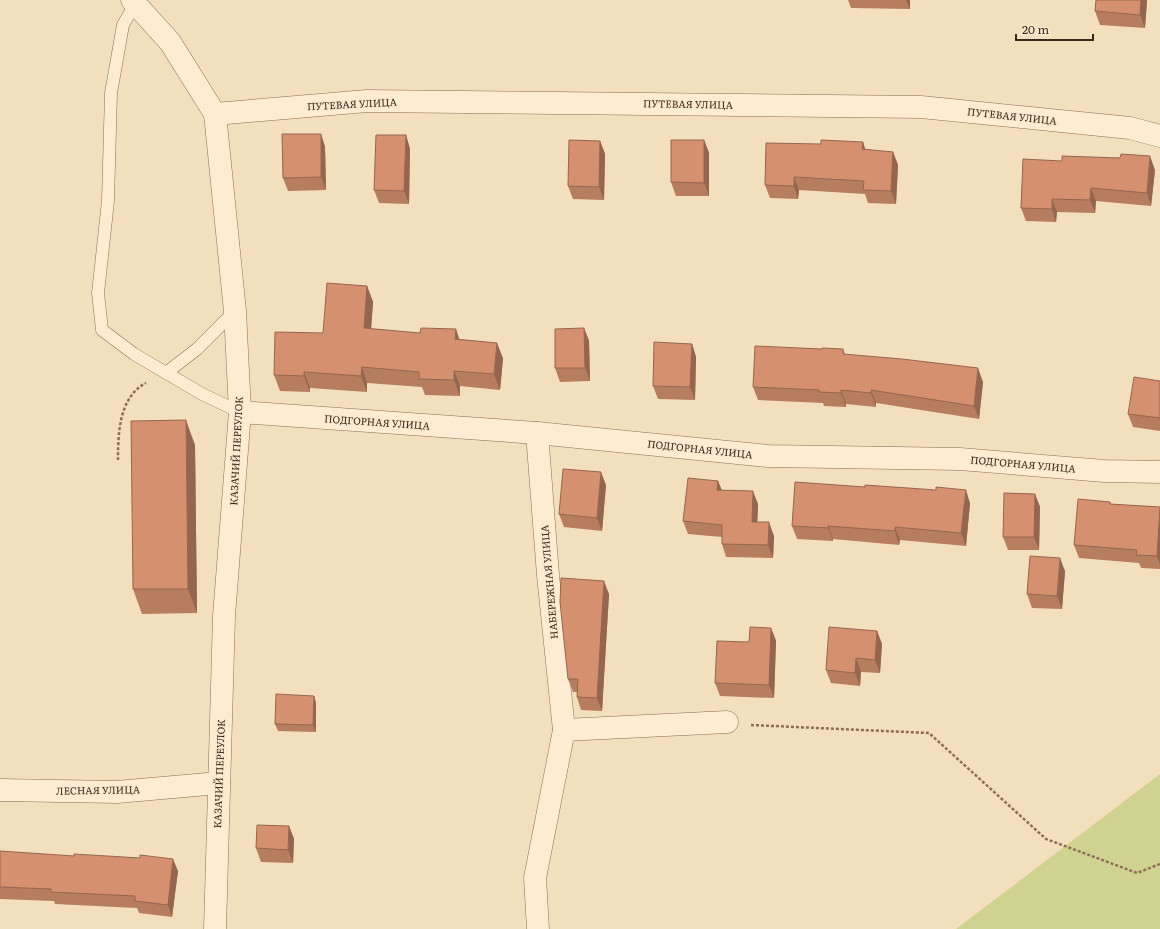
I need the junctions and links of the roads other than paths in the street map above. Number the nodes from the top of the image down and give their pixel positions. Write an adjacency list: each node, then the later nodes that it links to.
1 (134, 2): 2 (street, КАЗАЧИЙ ПЕРЕУЛОК); 5 (lane)
2 (214, 114): 3 (street, ПУТЕВАЯ УЛИЦА); 4 (street, КАЗАЧИЙ ПЕРЕУЛОК)
3 (1160, 136)
4 (235, 311): 5 (lane); 6 (street, КАЗАЧИЙ ПЕРЕУЛОК)
5 (166, 373): 6 (lane)
6 (240, 412): 7 (street, ПОДГОРНАЯ УЛИЦА); 11 (street, КАЗАЧИЙ ПЕРЕУЛОК)
7 (537, 433): 8 (street, ПОДГОРНАЯ УЛИЦА); 10 (street, НАБЕРЕЖНАЯ УЛИЦА)
8 (1160, 472)
9 (727, 722): 10 (street)
10 (564, 730): 14 (street, НАБЕРЕЖНАЯ УЛИЦА)
11 (219, 783): 12 (street, ЛЕСНАЯ УЛИЦА); 13 (street, КАЗАЧИЙ ПЕРЕУЛОК)
12 (0, 790)
13 (215, 929)
14 (538, 929)

